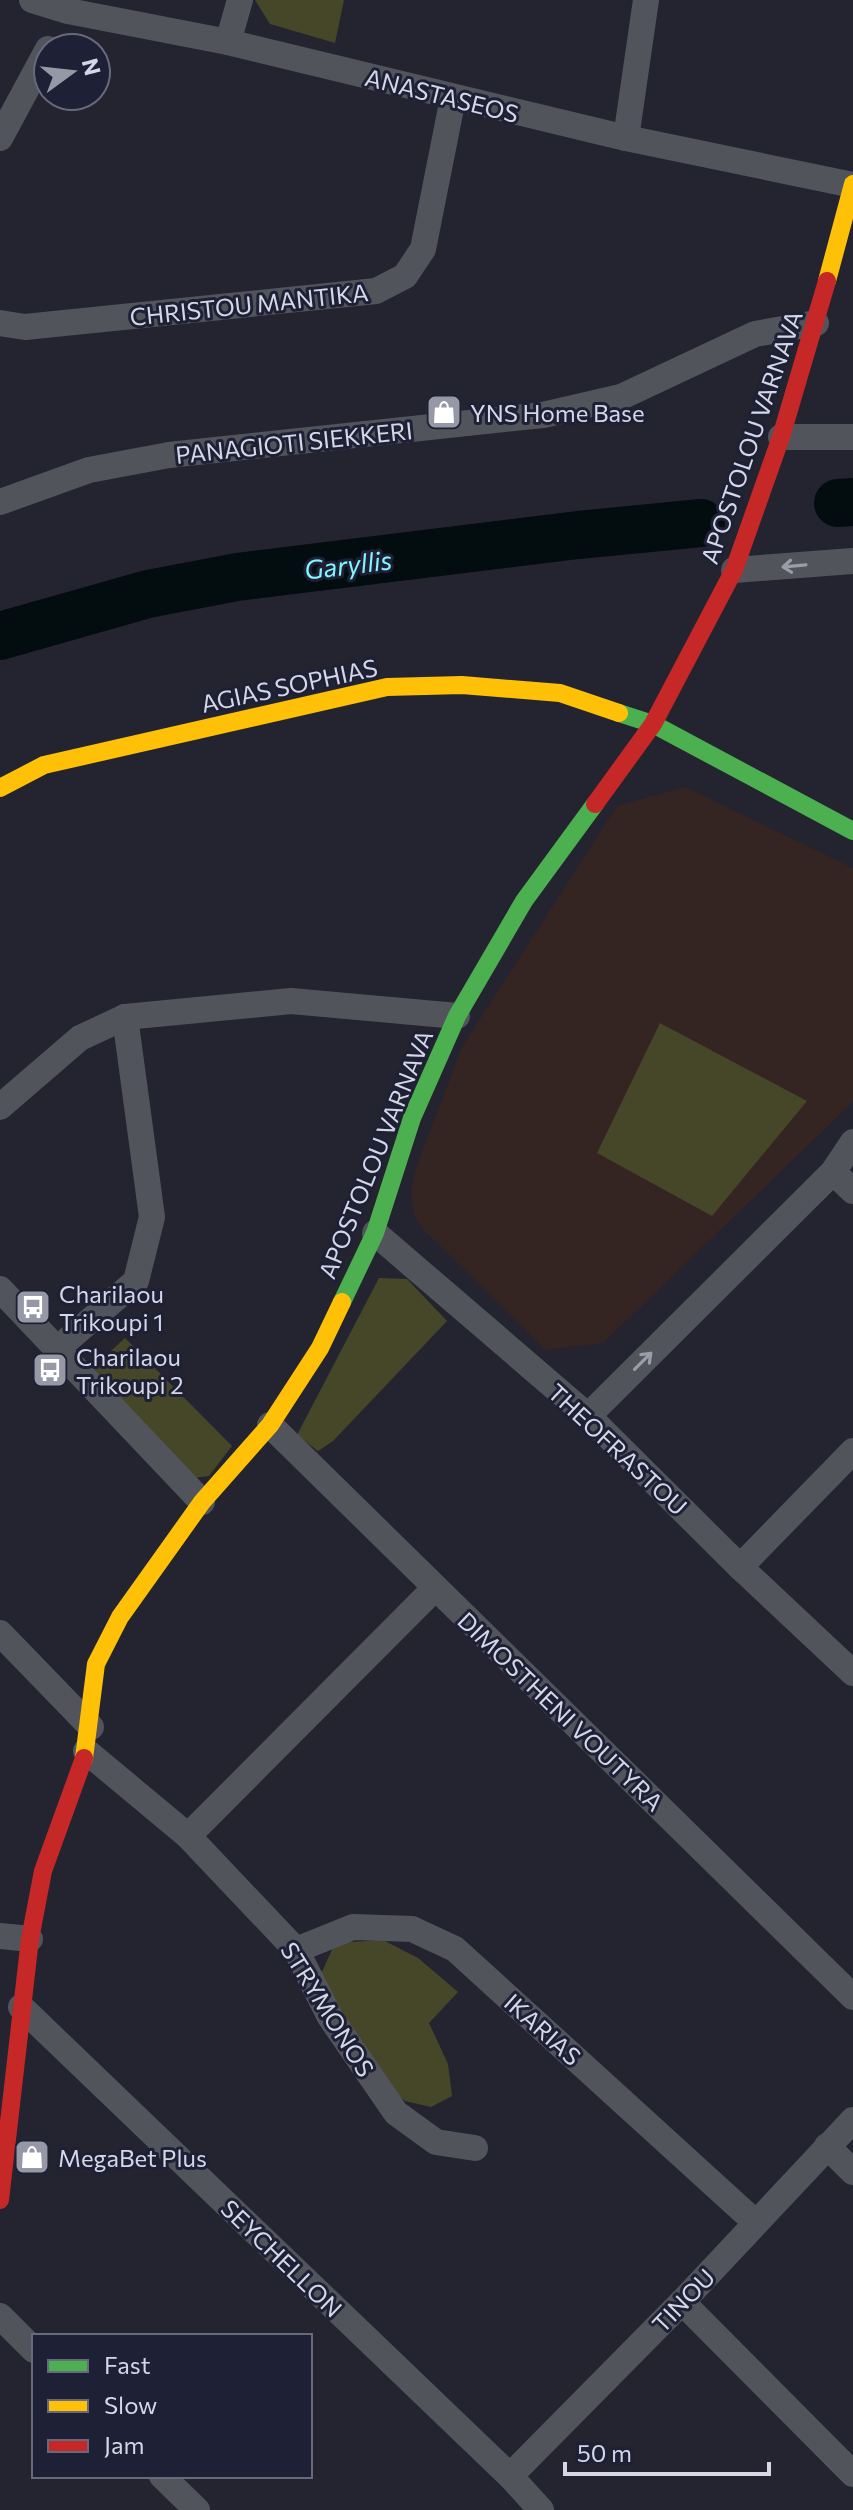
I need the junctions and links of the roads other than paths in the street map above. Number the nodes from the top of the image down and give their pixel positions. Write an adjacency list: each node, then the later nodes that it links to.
1 (32, 0): 4 (street, ANASTASEOS)
2 (240, 0): 6 (street)
3 (646, 0): 10 (street)
4 (68, 11): 5 (street); 6 (street, ANASTASEOS)
5 (57, 32)
6 (228, 42): 8 (street, ANASTASEOS)
7 (32, 78): 9 (street)
8 (453, 98): 10 (street, ANASTASEOS); 12 (street, CHRISTOU MANTIKA)
9 (0, 138)
10 (626, 138): 11 (street, ANASTASEOS)
11 (853, 184): 13 (main road, APOSTOLOU VARNAVA)
12 (0, 323)
13 (816, 323): 14 (main road, APOSTOLOU VARNAVA); 16 (street, PANAGIOTI SIEKKERI)
14 (781, 437): 15 (street); 18 (main road, APOSTOLOU VARNAVA)
15 (853, 437)
16 (0, 502)
17 (853, 561): 18 (street, one-way to 18)
18 (734, 570): 19 (main road, APOSTOLOU VARNAVA)
19 (653, 724): 20 (main road, AGIAS SOPHIAS); 21 (main road, AGIAS SOPHIAS); 22 (main road, APOSTOLOU VARNAVA)
20 (0, 788)
21 (853, 831)
22 (457, 1016): 23 (street); 28 (main road, APOSTOLOU VARNAVA)
23 (125, 1017): 24 (street); 30 (street)
24 (0, 1107)
25 (853, 1142): 26 (street)
26 (833, 1172): 27 (street); 31 (street, one-way to 26)
27 (853, 1191)
28 (375, 1233): 31 (street, THEOFRASTOU); 32 (main road, APOSTOLOU VARNAVA)
29 (0, 1289): 30 (street)
30 (57, 1349): 34 (street)
31 (588, 1416): 35 (street, THEOFRASTOU)
32 (270, 1425): 34 (main road, APOSTOLOU VARNAVA); 36 (street, DIMOSTHENI VOUTYRA)
33 (853, 1451): 35 (street)
34 (202, 1502): 39 (main road, APOSTOLOU VARNAVA)
35 (740, 1567): 38 (street, THEOFRASTOU)
36 (435, 1588): 40 (street); 44 (street, DIMOSTHENI VOUTYRA)
37 (0, 1633): 39 (street, STRYMONOS)
38 (853, 1673)
39 (88, 1739): 40 (street, STRYMONOS); 42 (main road, APOSTOLOU VARNAVA)
40 (188, 1836): 43 (street, STRYMONOS)
41 (0, 1936): 42 (street)
42 (30, 1939): 45 (main road, APOSTOLOU VARNAVA)
43 (296, 1950): 48 (street, STRYMONOS); 51 (street, IKARIAS)
44 (853, 1997)
45 (21, 2007): 50 (main road, APOSTOLOU VARNAVA); 56 (street, SEYCHELLON)
46 (853, 2120): 47 (street, TINOU)
47 (827, 2146): 49 (street); 51 (street, TINOU)
48 (475, 2148)
49 (853, 2172)
50 (0, 2200)
51 (755, 2222): 52 (street, TINOU)
52 (682, 2302): 55 (street); 56 (street, TINOU)
53 (0, 2316): 54 (street)
54 (32, 2348)
55 (853, 2474)
56 (510, 2476): 59 (street, SEYCHELLON)
57 (164, 2478): 58 (street)
58 (197, 2510)
59 (541, 2510)

